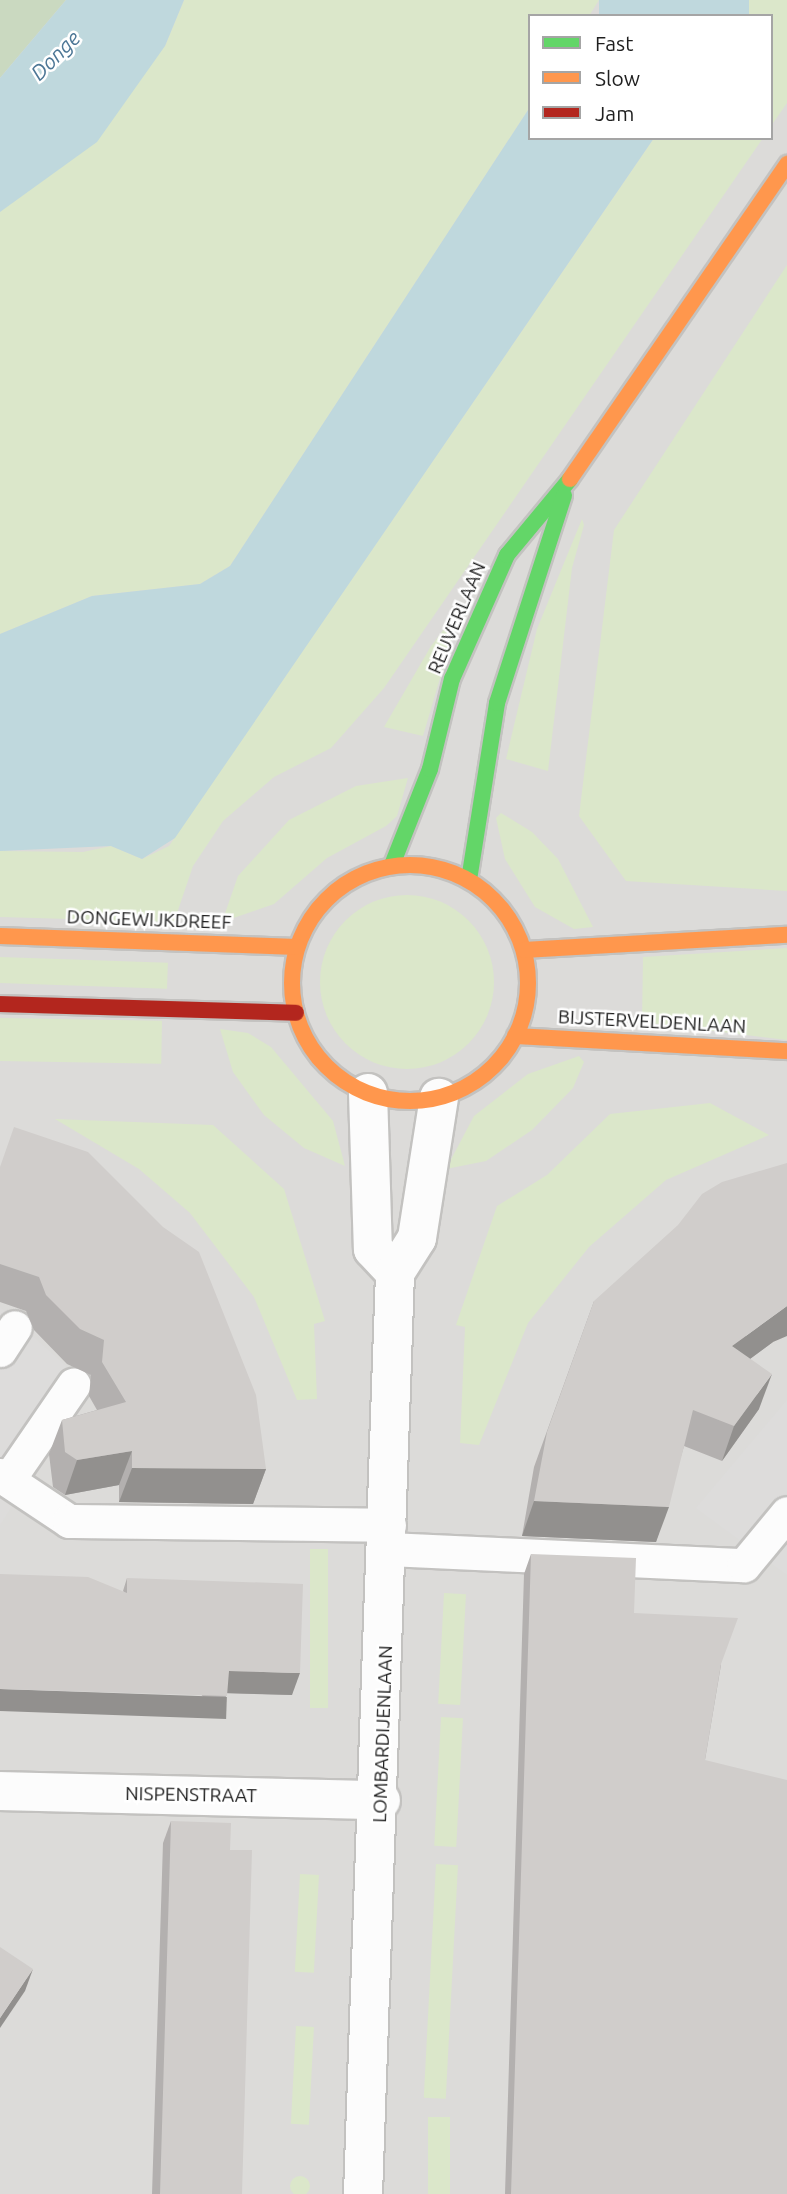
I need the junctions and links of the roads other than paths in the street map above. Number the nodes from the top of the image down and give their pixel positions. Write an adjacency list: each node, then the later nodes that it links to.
1 (787, 164): 2 (street, REUVERLAAN)
2 (567, 484): 3 (street, REUVERLAAN); 4 (street, REUVERLAAN)
3 (392, 865): 4 (street); 7 (street)
4 (469, 880): 8 (street)
5 (787, 935): 8 (street)
6 (0, 936): 7 (street, DONGEWIJKDREEF)
7 (297, 947): 10 (street)
8 (524, 950): 11 (street)
9 (0, 1004): 10 (street)
10 (296, 1013): 13 (street)
11 (515, 1036): 12 (street, BIJSTERVELDENLAAN); 14 (street)
12 (787, 1051)
13 (368, 1093): 14 (street); 15 (street)
14 (439, 1098): 15 (street, LOMBARDIJENLAAN)
15 (395, 1273): 19 (street, LOMBARDIJENLAAN)
16 (74, 1384): 17 (lane)
17 (4, 1477): 19 (lane)
18 (787, 1513): 19 (lane)
19 (388, 1537): 21 (street, LOMBARDIJENLAAN)
20 (0, 1791): 21 (street, NISPENSTRAAT)
21 (381, 1800): 22 (street, LOMBARDIJENLAAN)
22 (363, 2194)

